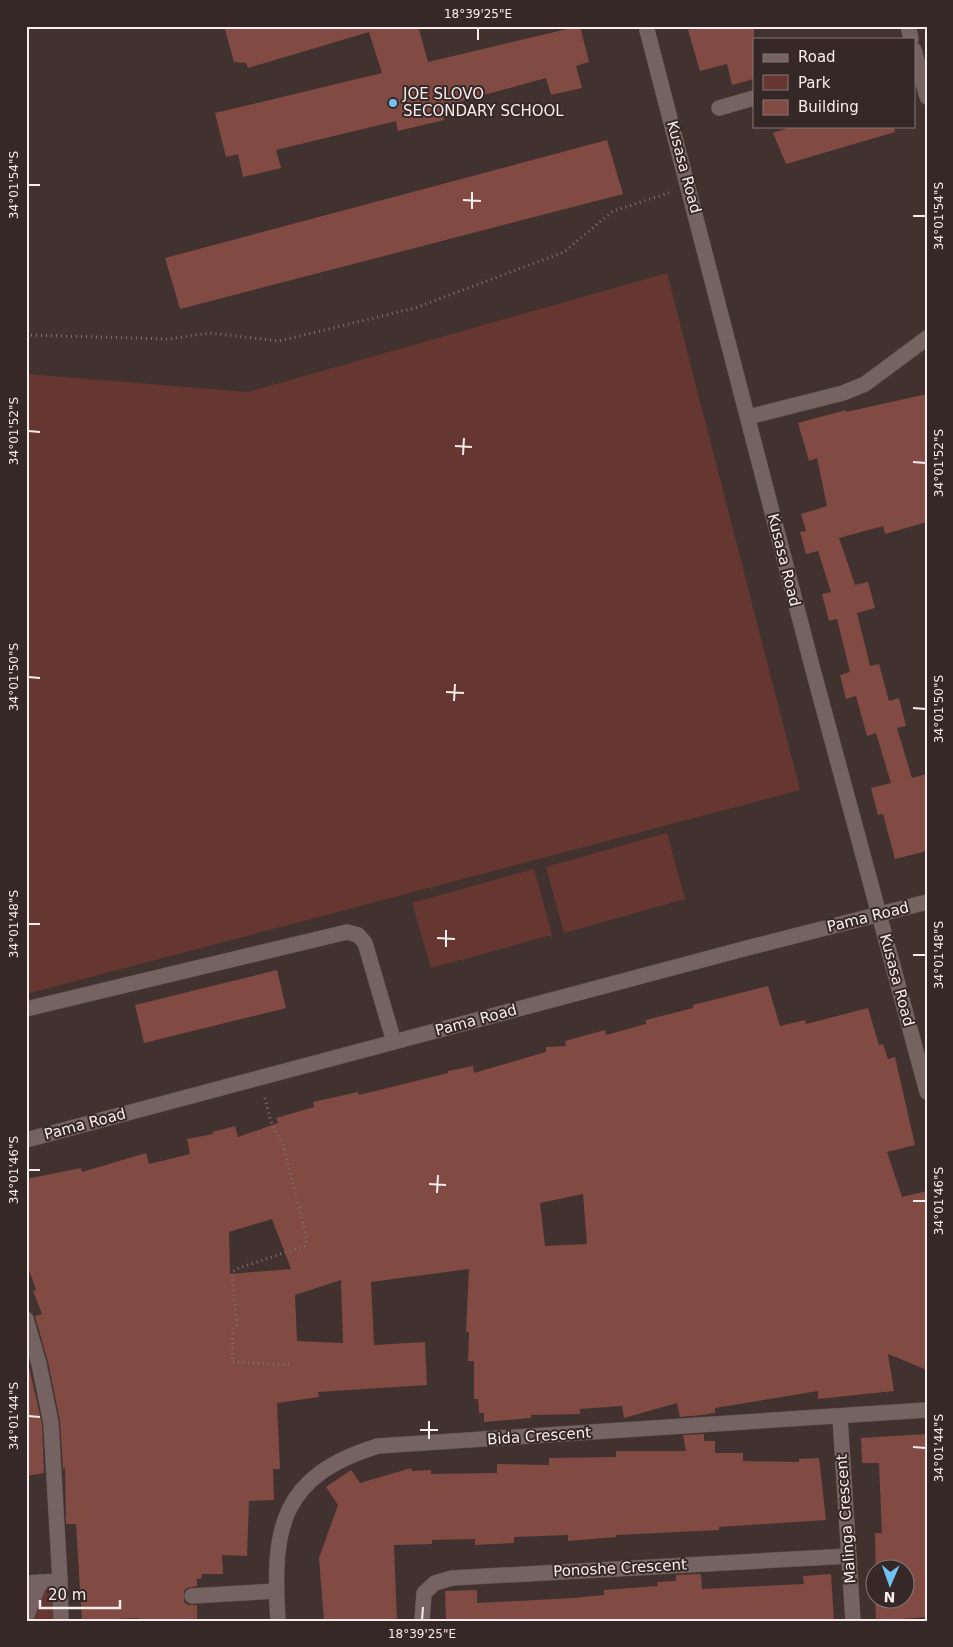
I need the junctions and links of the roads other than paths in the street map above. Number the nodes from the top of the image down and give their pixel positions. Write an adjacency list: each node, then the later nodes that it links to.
1 (646, 26): 7 (street, Kusasa Road)
2 (916, 56): 3 (street)
3 (927, 97)
4 (753, 98): 5 (street)
5 (718, 108)
6 (927, 338): 7 (street)
7 (748, 417): 9 (street, Kusasa Road)
8 (927, 902): 9 (street, Pama Road)
9 (880, 914): 11 (street, Pama Road); 12 (street, Kusasa Road)
10 (26, 1009): 11 (street)
11 (394, 1042): 13 (street, Pama Road)
12 (927, 1092)
13 (26, 1140)
14 (26, 1319): 18 (street)
15 (927, 1410): 16 (street, Bida Crescent)
16 (840, 1417): 17 (street, Malinga Crescent); 20 (street, Bida Crescent)
17 (849, 1556): 25 (street, Ponoshe Crescent); 26 (street, Malinga Crescent)
18 (60, 1581): 19 (street); 23 (street)
19 (33, 1582): 22 (street)
20 (276, 1591): 21 (street); 24 (street, Bida Crescent)
21 (192, 1596)
22 (26, 1617)
23 (61, 1621)
24 (278, 1621)
25 (422, 1621)
26 (853, 1621)

